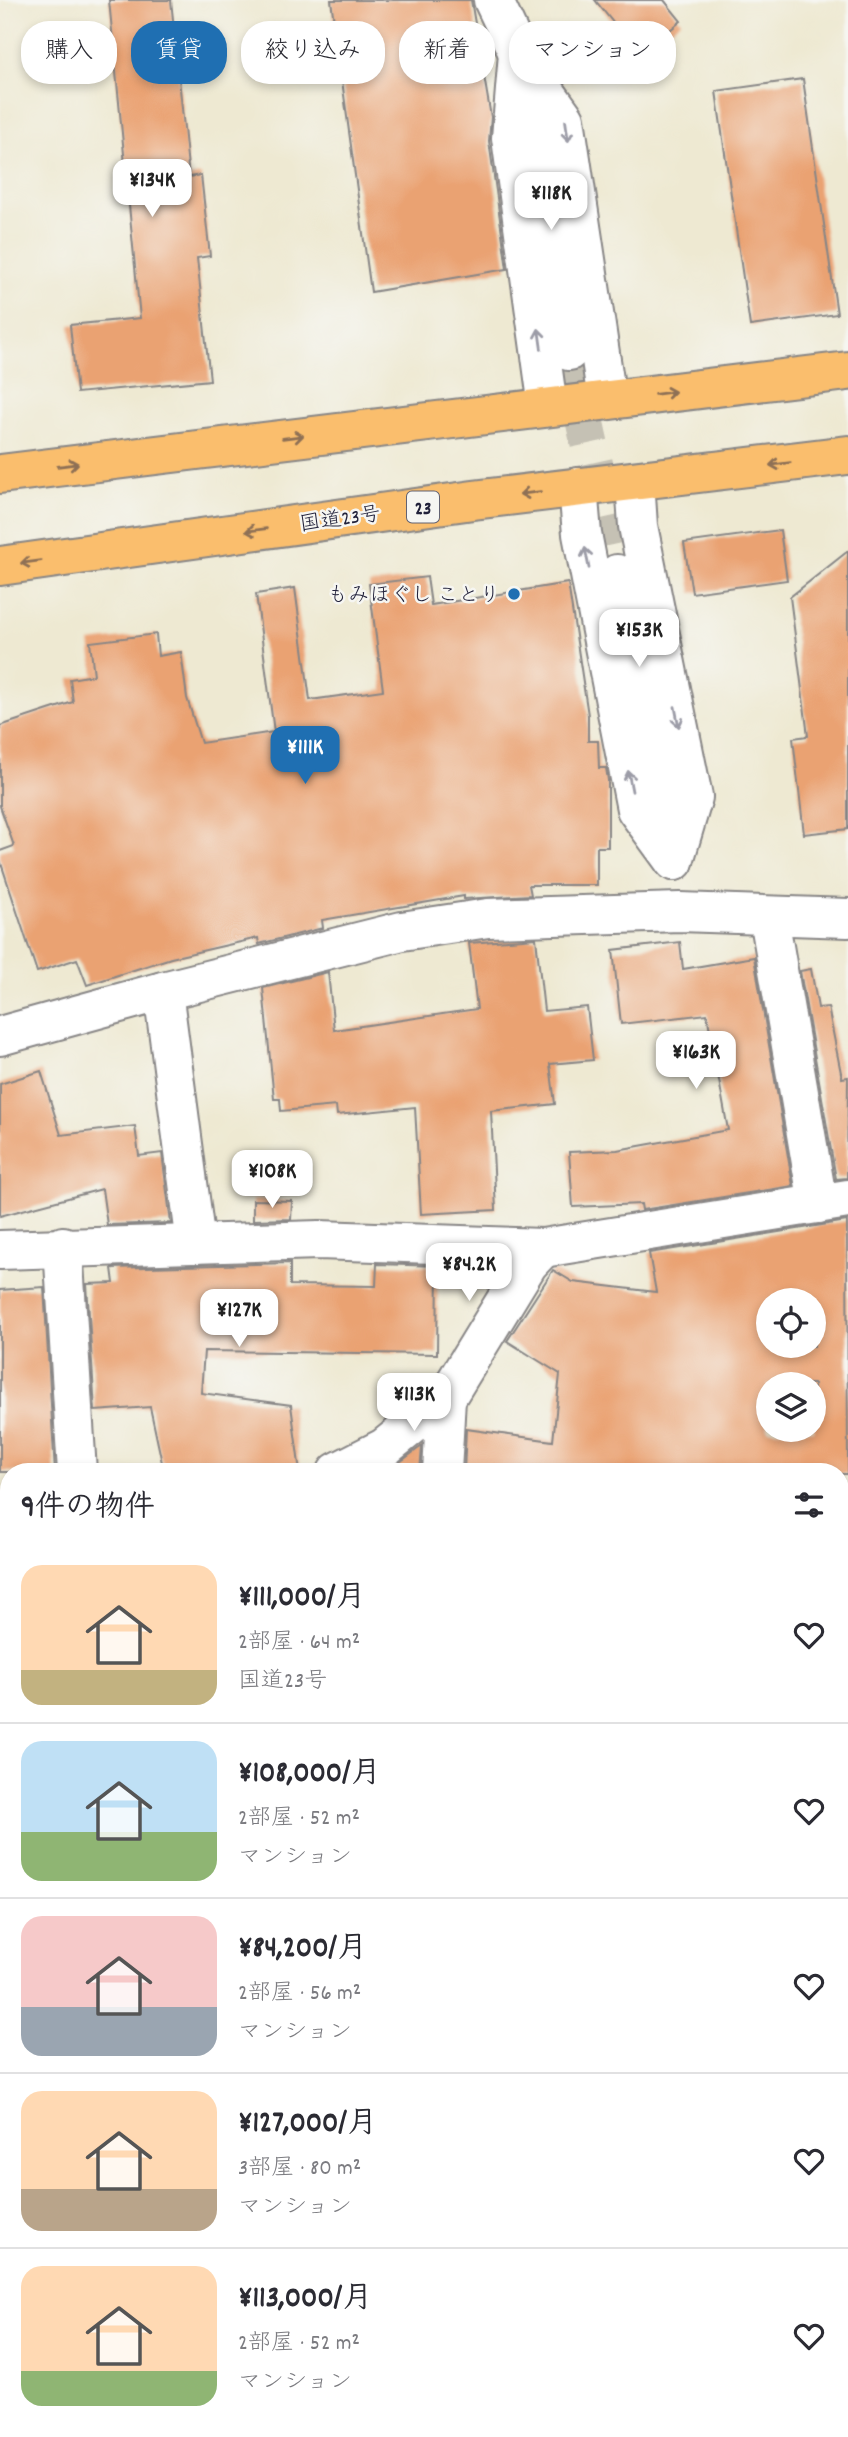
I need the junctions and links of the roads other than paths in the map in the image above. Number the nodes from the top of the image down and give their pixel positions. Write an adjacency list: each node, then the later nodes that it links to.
1 (493, 0): 2 (street)
2 (509, 33)
3 (516, 84): 9 (street, one-way to 3)
4 (527, 84): 6 (street)
5 (540, 84): 8 (street, one-way to 8)
6 (569, 351)
7 (848, 371): 8 (highway, one-way to 7)
8 (607, 400): 9 (highway)
9 (548, 407): 11 (highway, one-way to 9)
10 (848, 455): 12 (highway, 国道23号 / 23, one-way to 12)
11 (0, 474)
12 (635, 481): 13 (highway, 国道23号 / 23); 16 (street, one-way to 16)
13 (578, 487): 15 (highway, 国道23号 / 23, one-way to 15); 16 (street, one-way to 13)
14 (611, 545): 16 (street)
15 (0, 566)
16 (674, 861): 17 (street)
17 (680, 912): 18 (street); 20 (street)
18 (769, 917): 19 (street); 22 (street)
19 (848, 918)
20 (163, 991): 21 (street); 23 (street)
21 (0, 1036)
22 (833, 1202): 25 (street)
23 (196, 1244): 24 (street); 25 (street)
24 (63, 1246): 26 (street); 28 (street)
25 (543, 1248): 27 (street)
26 (0, 1250)
27 (446, 1398): 29 (street); 30 (street)
28 (76, 1463)
29 (355, 1463)
30 (442, 1463)

